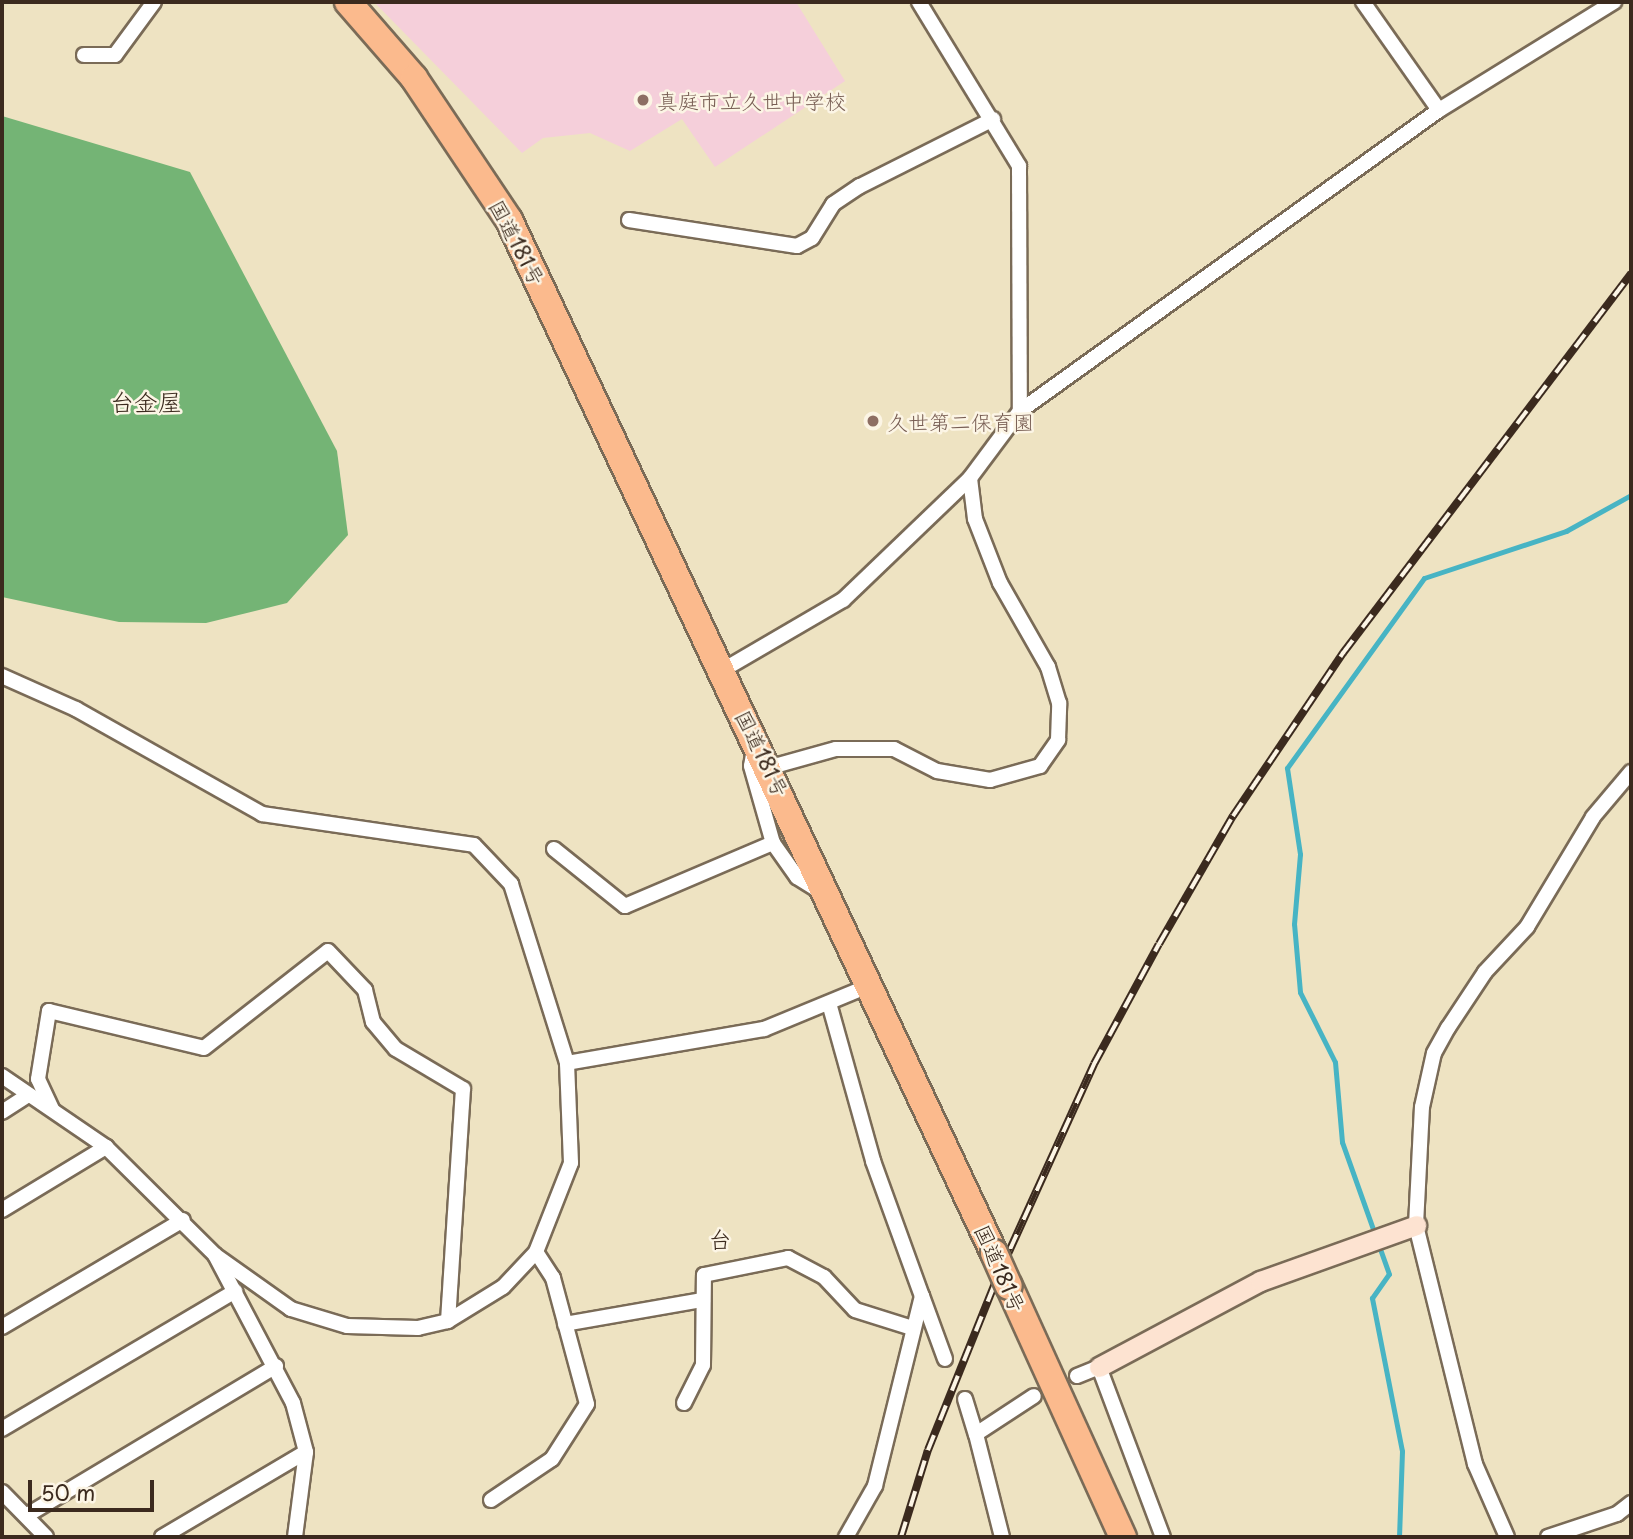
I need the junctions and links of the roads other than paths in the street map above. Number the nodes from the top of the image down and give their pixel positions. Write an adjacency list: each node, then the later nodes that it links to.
1 (154, 2): 6 (street)
2 (348, 2): 12 (highway, 国道181号)
3 (919, 2): 8 (street)
4 (1363, 2): 7 (street)
5 (1614, 2): 7 (street)
6 (84, 55)
7 (1439, 110): 10 (street)
8 (992, 119): 9 (street); 10 (street)
9 (629, 220)
10 (1020, 411): 11 (street)
11 (970, 478): 12 (street); 15 (street)
12 (723, 670): 14 (highway, 国道181号)
13 (2, 676): 22 (street)
14 (756, 737): 15 (highway, 国道181号); 17 (street)
15 (771, 767): 19 (highway, 国道181号)
16 (1631, 772): 30 (street)
17 (773, 843): 18 (street); 19 (street)
18 (554, 849)
19 (831, 900): 20 (highway, 国道181号)
20 (871, 985): 21 (street); 59 (highway, 国道181号, bridge)
21 (829, 1003): 22 (street); 34 (street)
22 (567, 1063): 31 (street)
23 (2, 1076): 24 (street)
24 (29, 1096): 25 (street); 26 (street)
25 (52, 1109): 27 (street); 36 (street)
26 (2, 1112)
27 (106, 1147): 28 (street); 29 (street)
28 (2, 1210)
29 (183, 1220): 32 (street); 38 (street)
30 (1416, 1225): 42 (street); 61 (street)
31 (536, 1252): 36 (street); 37 (street)
32 (215, 1255): 33 (street); 36 (street)
33 (235, 1290): 41 (street); 47 (street)
34 (922, 1296): 39 (street); 40 (street)
35 (703, 1300): 37 (street); 39 (street); 46 (street)
36 (448, 1321)
37 (565, 1324): 51 (street)
38 (2, 1327)
39 (912, 1328): 57 (street)
40 (945, 1359)
41 (276, 1366): 49 (street); 53 (street)
42 (1098, 1367): 43 (street); 60 (street)
43 (1077, 1376)
44 (1034, 1396): 48 (street)
45 (965, 1399): 48 (street)
46 (684, 1404)
47 (2, 1429)
48 (976, 1434): 58 (street)
49 (306, 1452): 55 (street); 56 (street)
50 (2, 1492): 53 (street)
51 (491, 1500)
52 (1631, 1503): 62 (street)
53 (29, 1514): 54 (street)
54 (46, 1537)
55 (162, 1537)
56 (295, 1537)
57 (846, 1537)
58 (1002, 1537)
59 (1123, 1537)
60 (1163, 1537)
61 (1507, 1537)
62 (1548, 1537)

